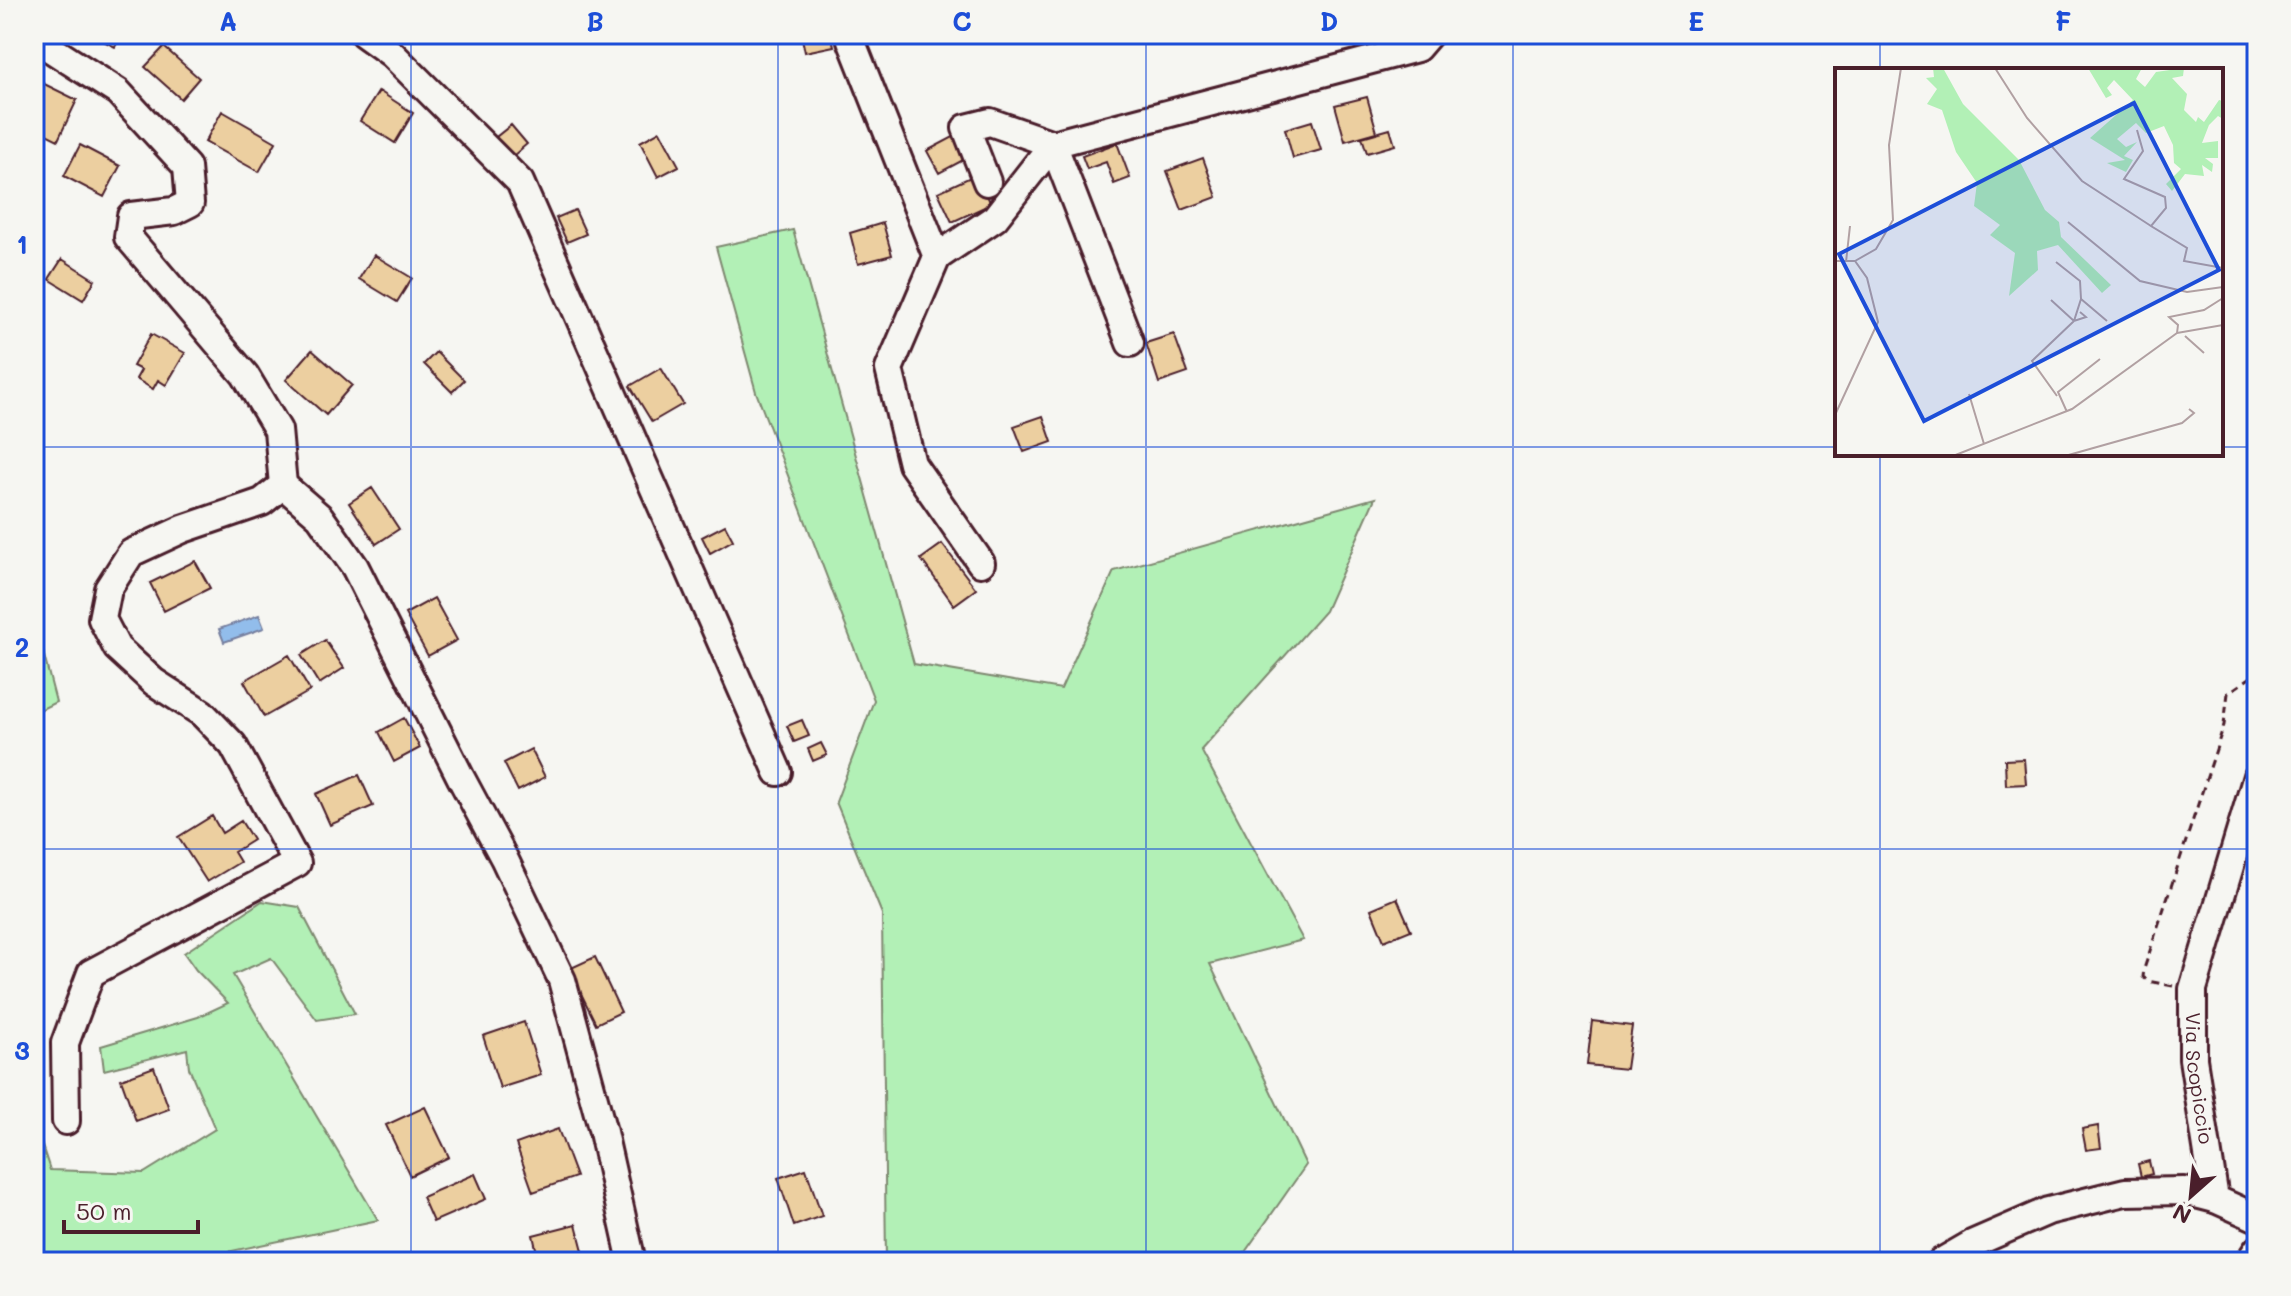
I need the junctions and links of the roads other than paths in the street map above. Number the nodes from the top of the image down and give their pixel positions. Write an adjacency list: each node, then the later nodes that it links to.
1 (364, 34): 11 (street)
2 (1429, 34): 5 (street)
3 (34, 38): 9 (street)
4 (851, 40): 7 (street)
5 (1053, 144): 6 (street); 7 (street); 8 (street)
6 (987, 182)
7 (937, 257): 10 (street)
8 (1130, 343)
9 (283, 485): 13 (street); 17 (street)
10 (981, 563)
11 (778, 772)
12 (2257, 776): 14 (street, Via Scopiccio)
13 (66, 1121)
14 (2215, 1199): 15 (street); 18 (street)
15 (2257, 1218)
16 (2257, 1250): 19 (street)
17 (632, 1262)
18 (1941, 1262)
19 (2249, 1262)

